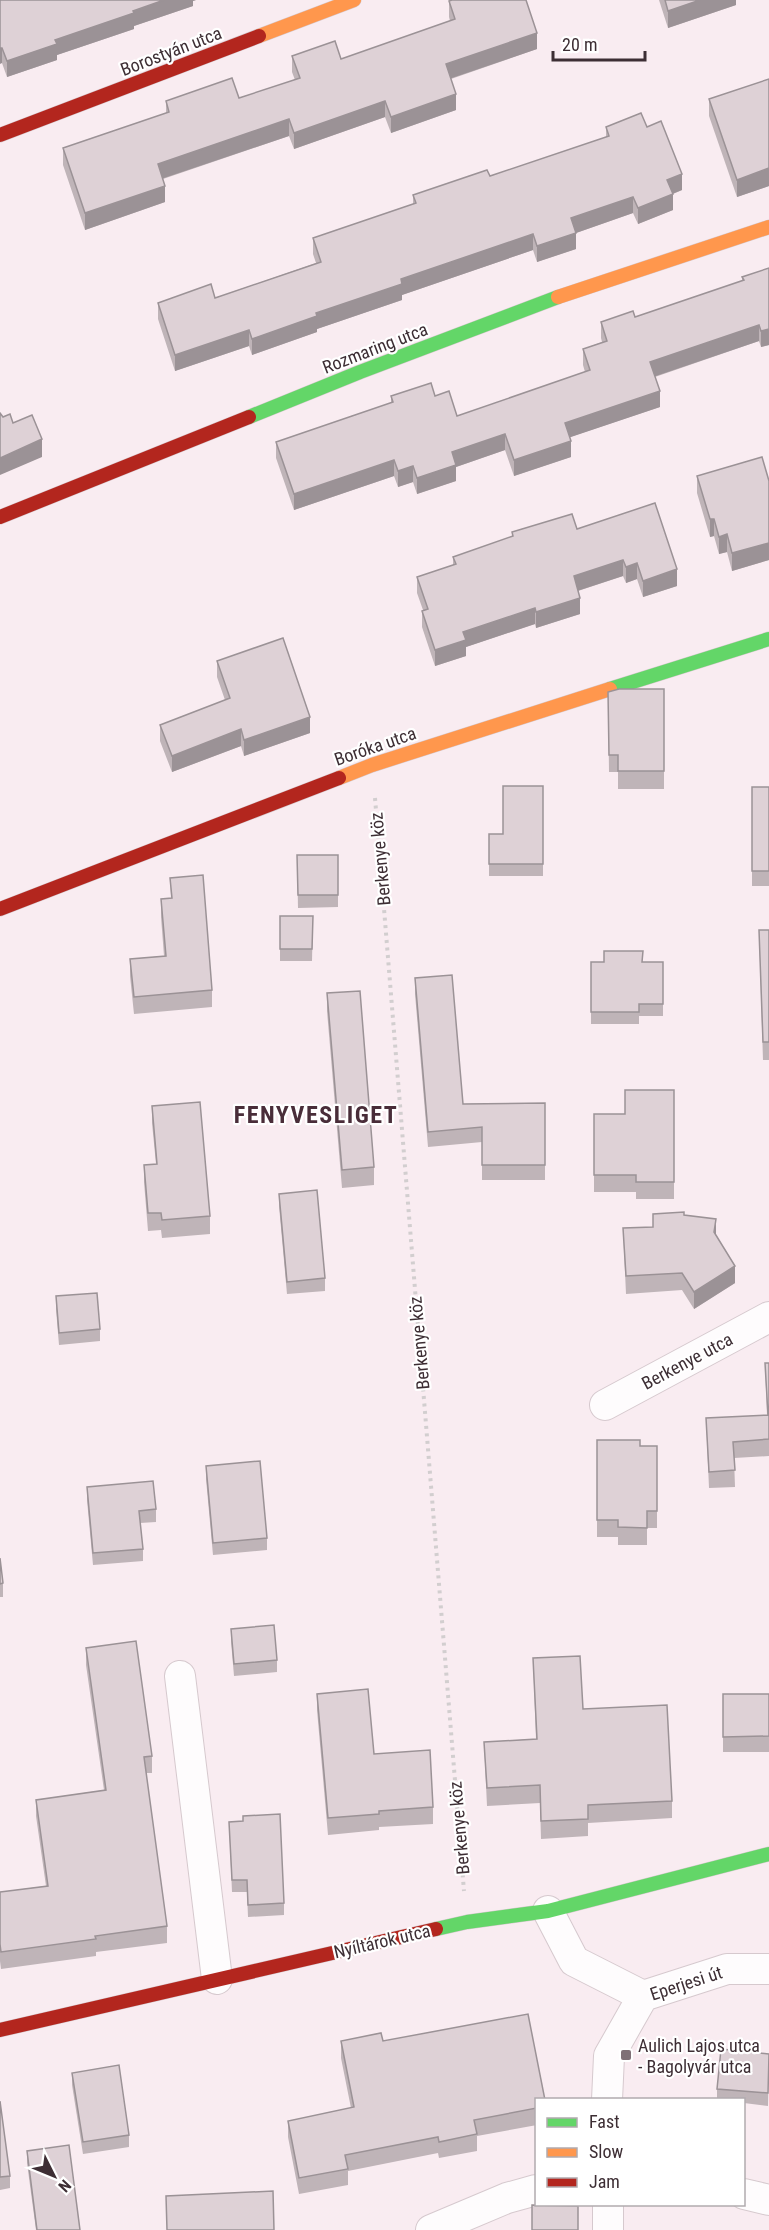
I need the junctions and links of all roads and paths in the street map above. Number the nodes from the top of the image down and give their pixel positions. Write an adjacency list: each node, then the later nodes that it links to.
1 (354, 0): 2 (street, Borostyán utca)
2 (0, 135)
3 (769, 227): 4 (street, Rozmaring utca)
4 (0, 516)
5 (769, 639): 6 (street, Boróka utca)
6 (372, 765): 7 (street, Boróka utca); 13 (path, Berkenye köz)
7 (0, 909)
8 (769, 1317): 9 (street, Berkenye utca)
9 (605, 1406)
10 (180, 1676): 15 (street)
11 (769, 1854): 12 (street, Nyíltárok utca)
12 (548, 1911): 13 (street, Nyíltárok utca); 16 (street)
13 (467, 1922): 15 (street, Nyíltárok utca)
14 (769, 1969): 16 (street, Eperjesi út)
15 (217, 1979): 17 (street, Nyíltárok utca)
16 (643, 1996): 18 (street, Eperjesi út)
17 (0, 2030)
18 (607, 2098)
19 (535, 2191): 23 (street)
20 (745, 2194): 21 (street)
21 (769, 2200)
22 (608, 2206): 24 (street)
23 (431, 2230)
24 (608, 2230)

